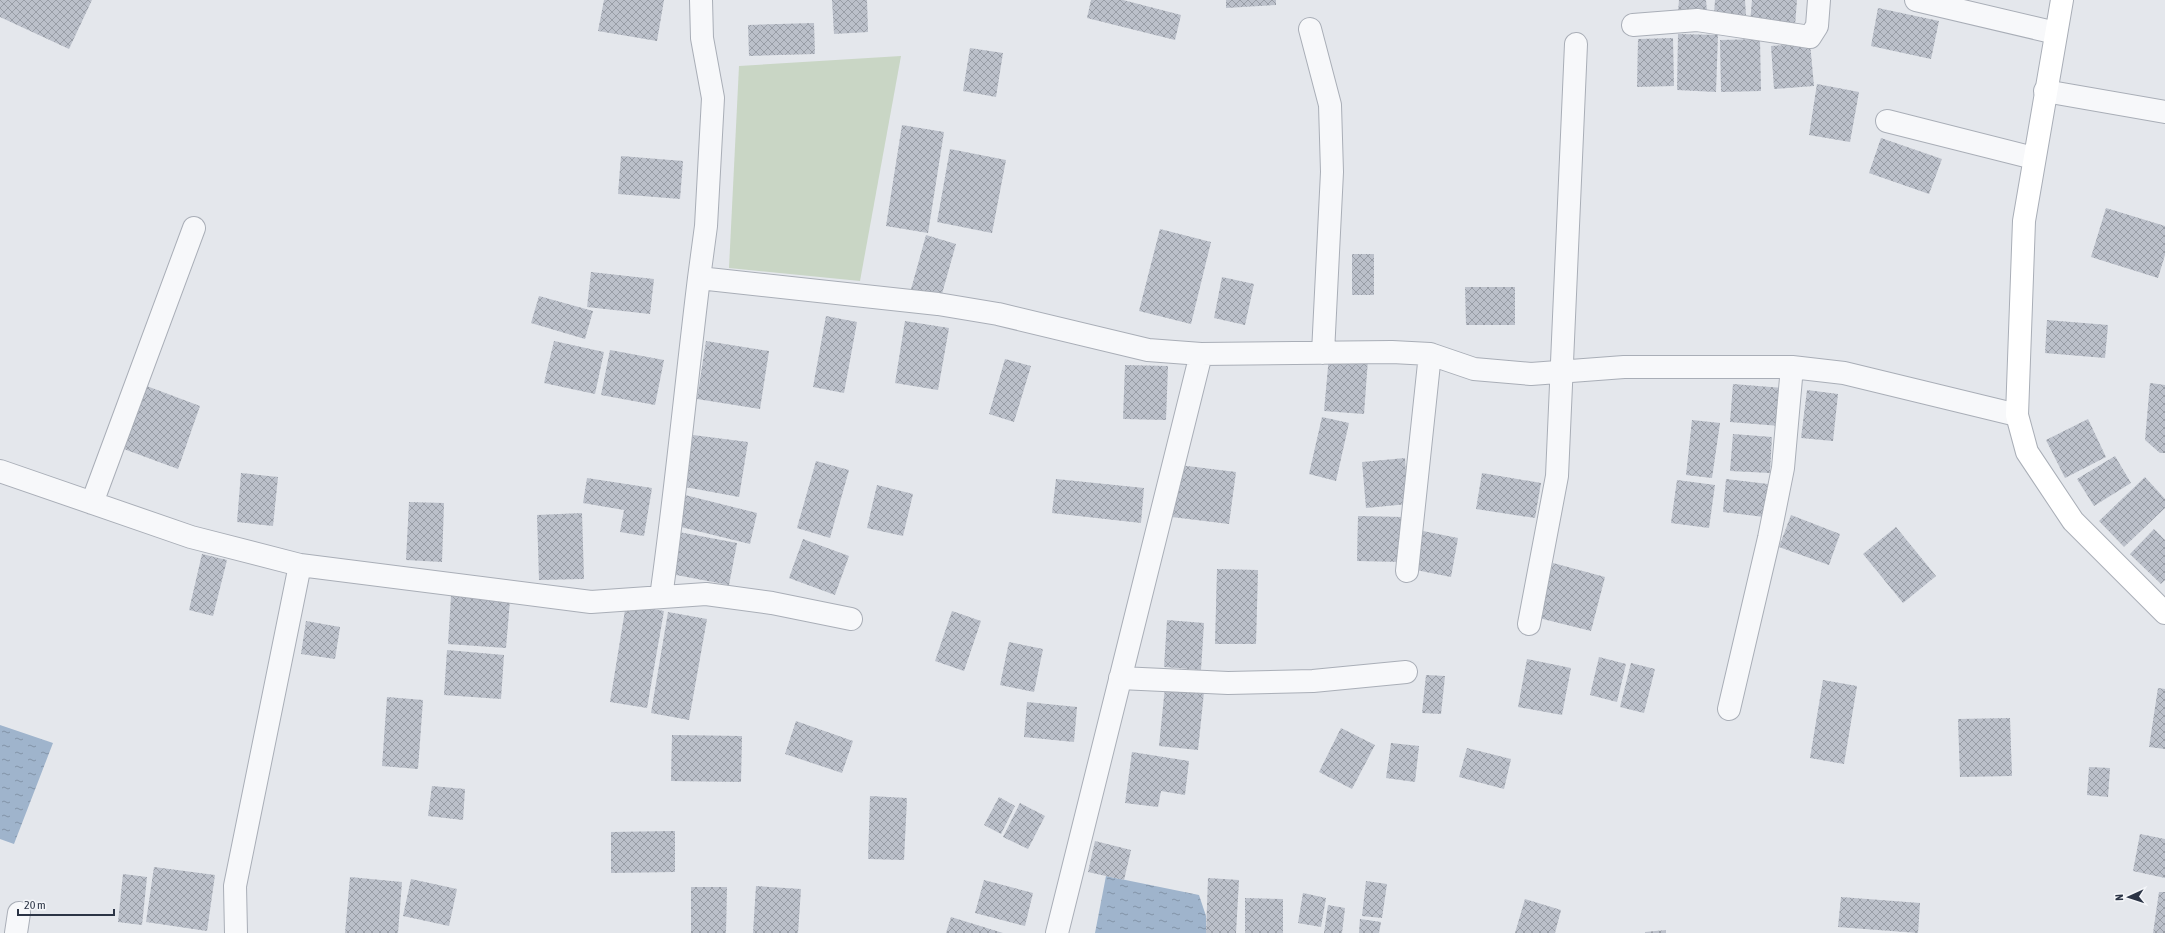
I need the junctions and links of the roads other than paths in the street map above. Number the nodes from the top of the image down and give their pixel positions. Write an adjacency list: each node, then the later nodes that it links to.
1 (701, 0): 14 (street)
2 (1819, 0): 5 (street)
3 (1916, 0): 7 (street)
4 (2062, 0): 7 (street)
5 (1633, 25)
6 (1310, 29): 15 (street)
7 (2056, 33): 9 (street)
8 (1576, 44): 19 (street)
9 (2045, 91): 10 (street); 12 (street)
10 (2165, 112)
11 (1887, 121): 12 (street)
12 (2034, 158): 20 (street)
13 (194, 228): 22 (street)
14 (699, 278): 16 (street); 25 (street)
15 (1323, 353): 16 (street); 17 (street)
16 (1201, 354): 30 (street)
17 (1430, 354): 19 (street); 24 (street)
18 (1792, 367): 19 (street); 20 (street); 31 (street)
19 (1563, 372): 28 (street)
20 (2017, 415): 26 (street)
21 (0, 471): 22 (street)
22 (92, 503): 23 (street)
23 (300, 565): 25 (street); 32 (street)
24 (1407, 571)
25 (661, 597): 27 (street)
26 (2165, 613)
27 (851, 619)
28 (1529, 624)
29 (1406, 672): 30 (street)
30 (1120, 678): 33 (street)
31 (1729, 709)
32 (236, 933)
33 (1057, 933)

